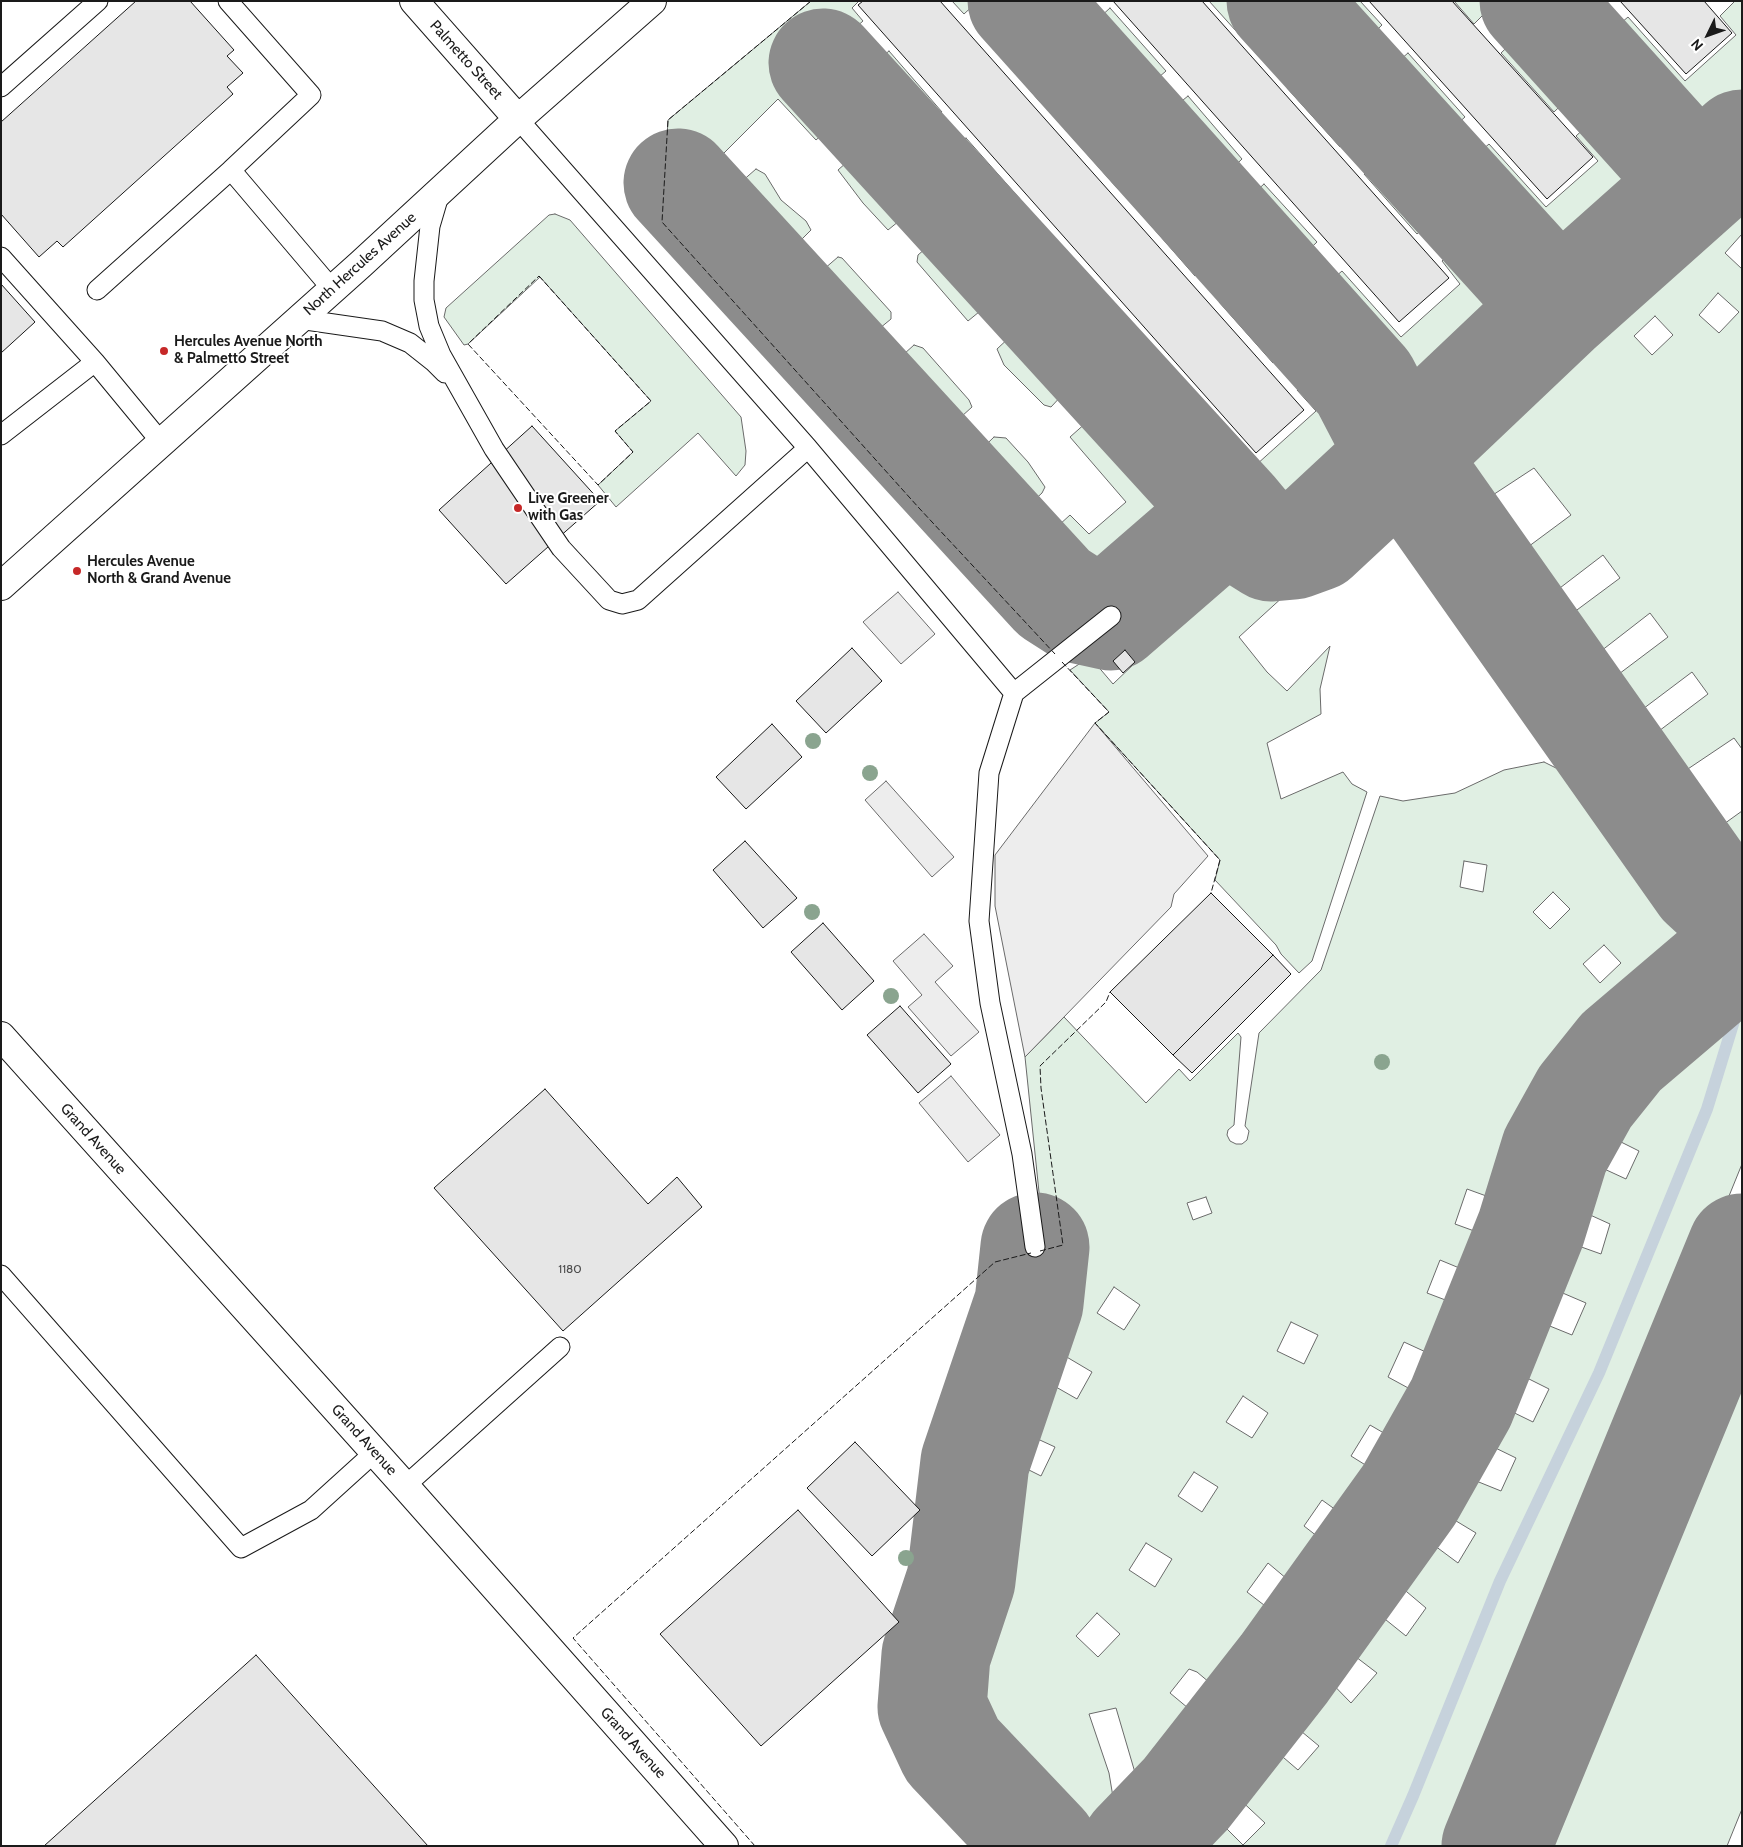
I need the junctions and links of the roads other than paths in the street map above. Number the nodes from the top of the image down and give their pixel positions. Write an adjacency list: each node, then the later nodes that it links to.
1 (98, 1): 5 (lane)
2 (228, 1): 7 (lane)
3 (414, 1): 6 (street, Palmetto Street)
4 (652, 1): 6 (street, North Hercules Avenue)
5 (1, 87)
6 (518, 119): 8 (street, North Hercules Avenue); 17 (lane)
7 (231, 170): 10 (lane); 11 (lane)
8 (440, 192): 10 (street, North Hercules Avenue); 14 (lane)
9 (1, 257): 13 (lane)
10 (332, 289): 12 (street, North Hercules Avenue)
11 (97, 290)
12 (299, 319): 14 (lane); 16 (street, North Hercules Avenue)
13 (94, 362): 15 (lane); 16 (lane)
14 (459, 387): 17 (lane)
15 (1, 435)
16 (162, 442): 18 (street, North Hercules Avenue)
17 (808, 448): 20 (lane)
18 (1, 586)
19 (1111, 616): 20 (lane)
20 (1014, 693): 22 (lane)
21 (1, 1036): 25 (street, Grand Avenue)
22 (1035, 1247)
23 (1, 1275): 25 (lane)
24 (560, 1346): 26 (lane)
25 (375, 1452): 26 (street, Grand Avenue)
26 (406, 1486): 27 (street, Grand Avenue)
27 (724, 1846)

